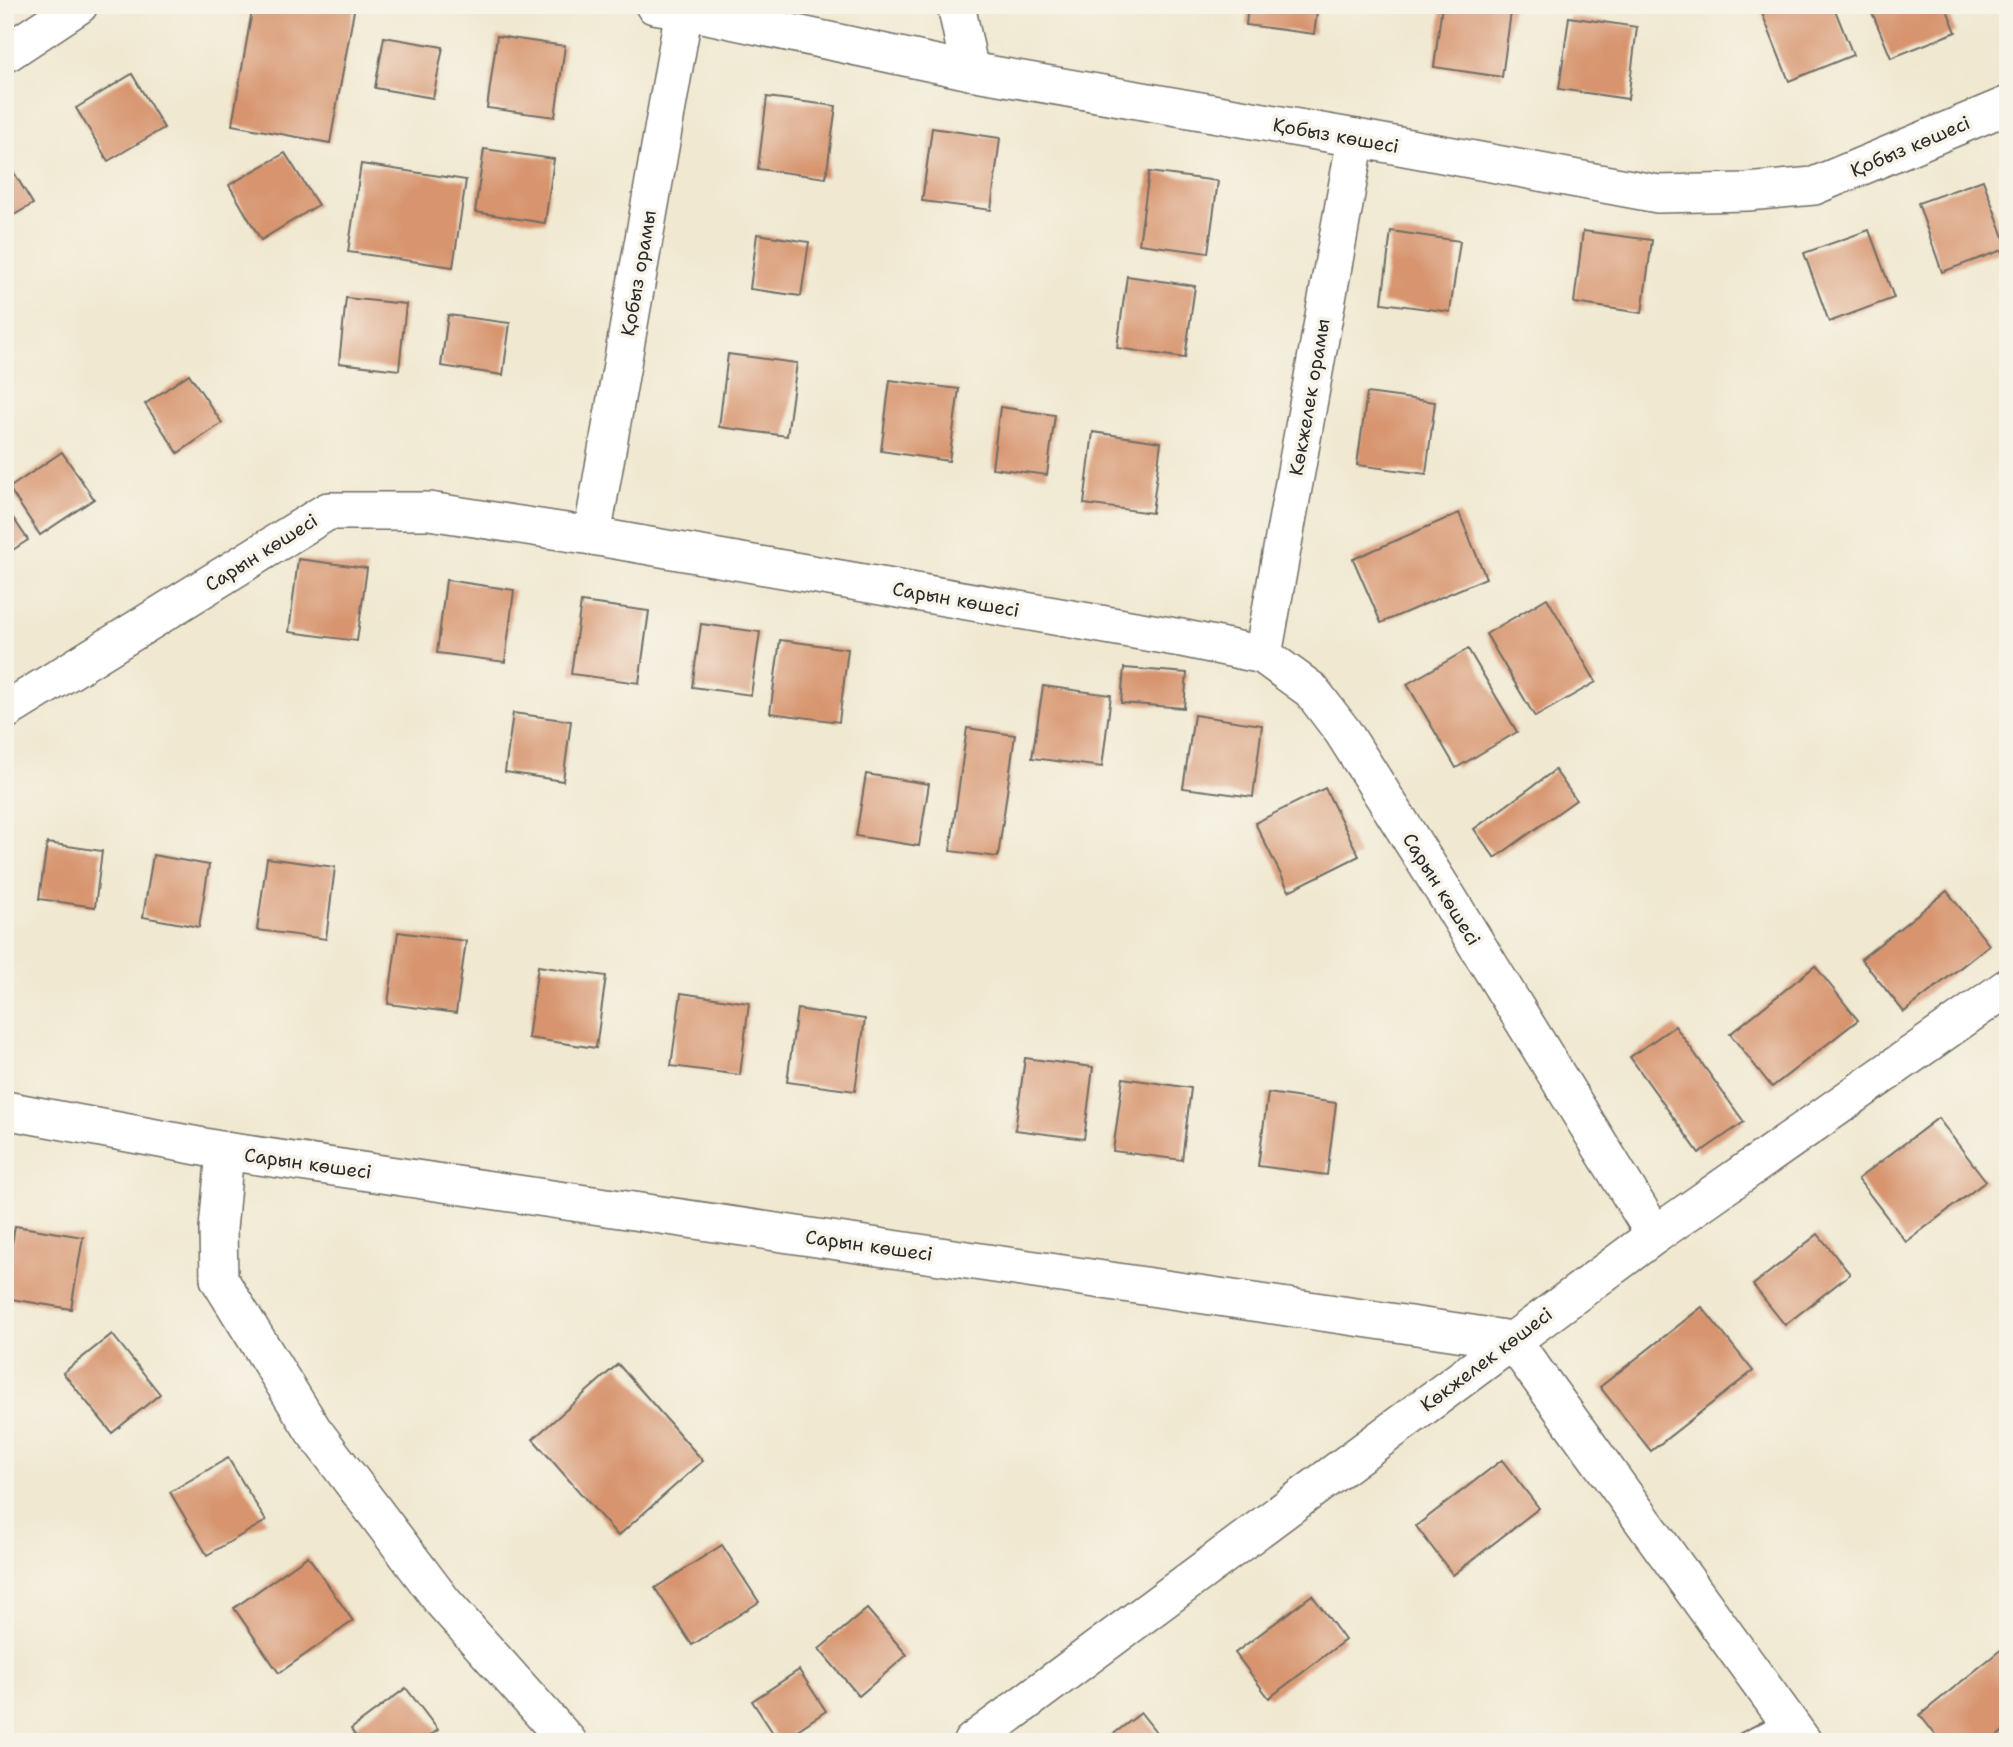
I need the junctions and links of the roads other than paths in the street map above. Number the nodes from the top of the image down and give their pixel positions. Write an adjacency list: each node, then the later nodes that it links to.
1 (79, 5): 4 (street)
2 (956, 5): 5 (street)
3 (669, 8): 5 (street, Қобыз көшесі); 8 (street, Қобыз орамы)
4 (5, 54)
5 (970, 71): 7 (street, Қобыз көшесі)
6 (2008, 105): 7 (street, Қобыз көшесі)
7 (1356, 138): 9 (street, Көкжелек орамы)
8 (592, 536): 9 (street, Сарын көшесі); 10 (street, Сарын көшесі)
9 (1263, 656): 14 (street, Сарын көшесі)
10 (5, 711)
11 (2008, 988): 14 (street, Көкжелек көшесі)
12 (5, 1110): 13 (street, Сарын көшесі)
13 (225, 1151): 15 (street, Сарын көшесі); 17 (street, Сарын көшесі)
14 (1654, 1235): 15 (street, Көкжелек көшесі)
15 (1512, 1340): 16 (street); 18 (street, Көкжелек көшесі)
16 (1795, 1731): 19 (lane)
17 (568, 1742)
18 (972, 1742)
19 (1746, 1742)

